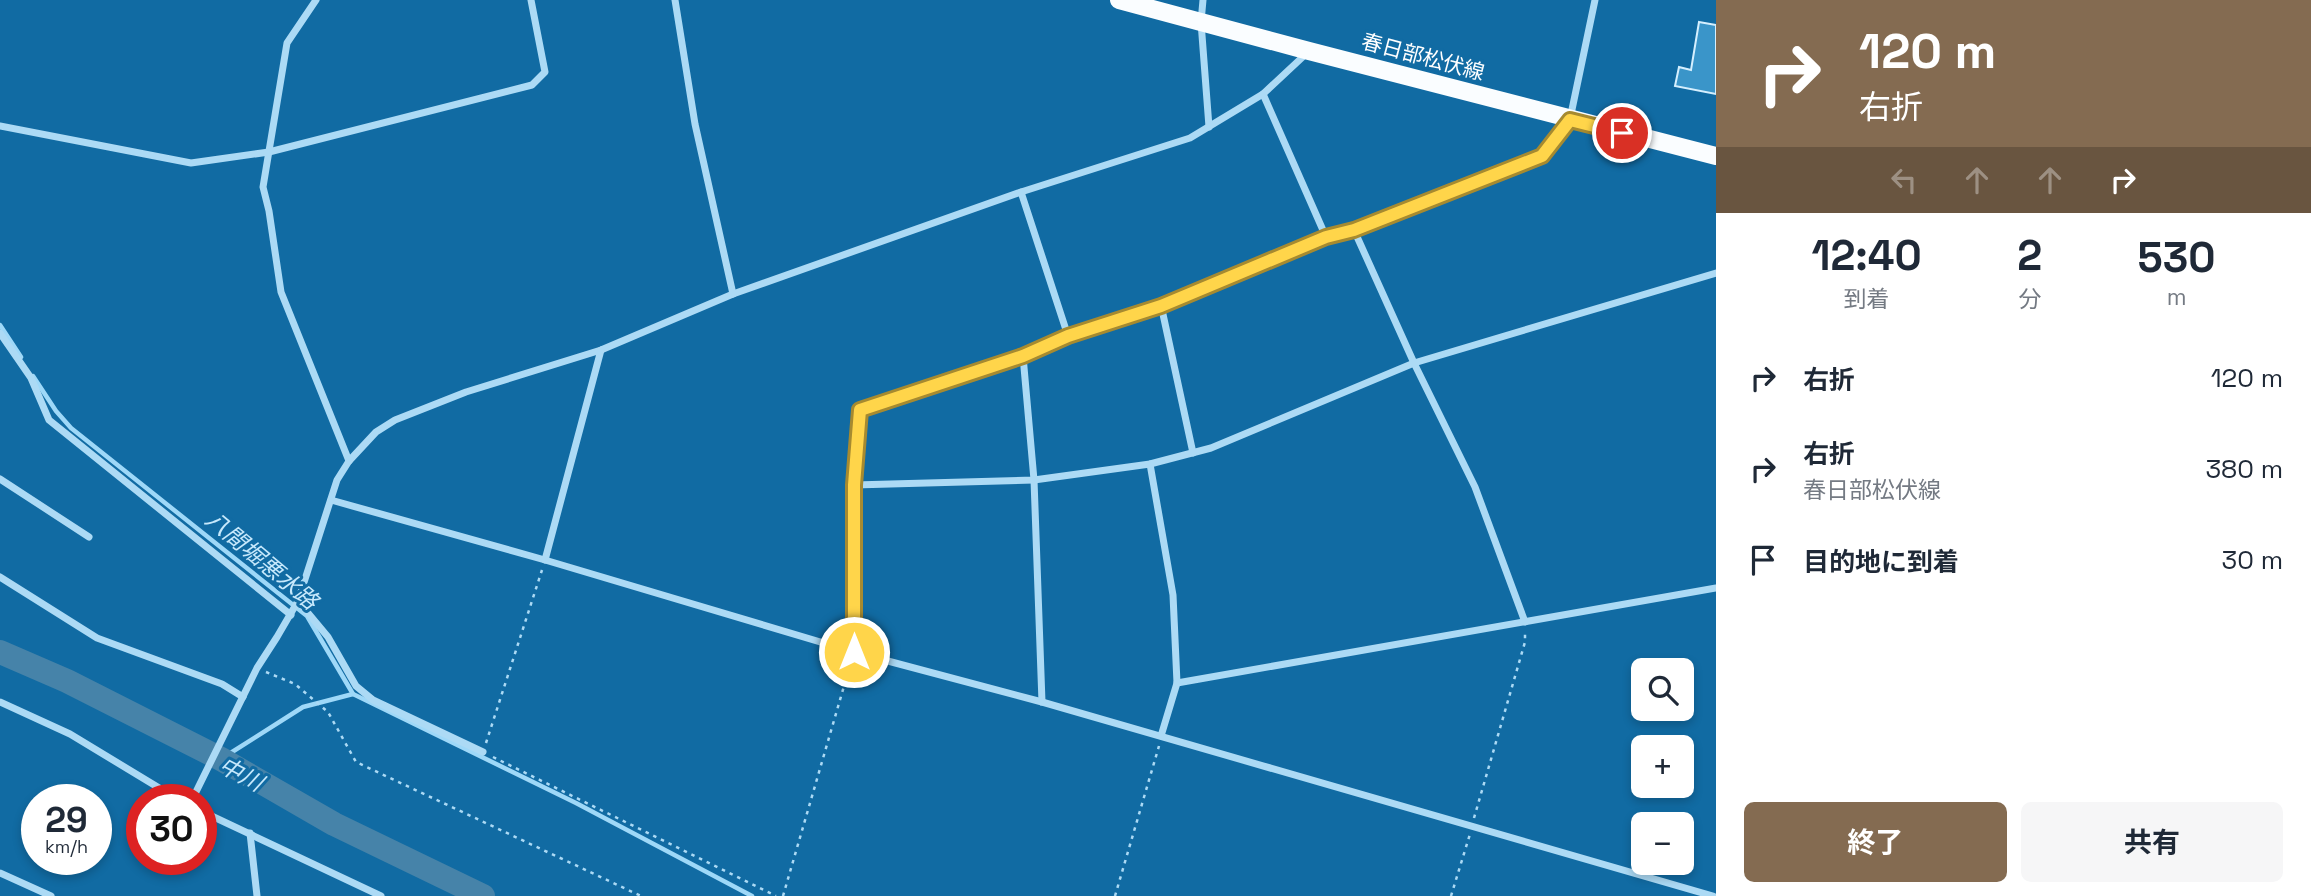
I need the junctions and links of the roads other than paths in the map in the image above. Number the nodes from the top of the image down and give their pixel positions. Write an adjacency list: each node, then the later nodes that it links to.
1 (316, 0): 13 (street)
2 (531, 0): 13 (street)
3 (675, 0): 19 (street)
4 (1119, 0): 7 (main road, 春日部松伏線)
5 (1203, 0): 7 (street)
6 (1595, 0): 10 (street)
7 (1201, 22): 8 (main road, 春日部松伏線); 12 (street)
8 (1308, 51): 9 (street); 10 (main road, 春日部松伏線)
9 (1263, 94): 12 (street); 17 (street)
10 (1570, 120): 14 (main road, 春日部松伏線); 16 (street)
11 (0, 125): 13 (street)
12 (1209, 127): 15 (street)
13 (269, 152): 27 (street)
14 (1716, 156)
15 (1021, 192): 19 (street); 22 (street)
16 (1354, 230): 17 (street); 25 (street)
17 (1326, 237): 20 (street)
18 (1716, 273): 25 (street)
19 (733, 294): 23 (street)
20 (1161, 306): 22 (street); 26 (street)
21 (0, 332): 38 (street)
22 (1068, 336): 24 (street)
23 (601, 350): 27 (street); 34 (street)
24 (1023, 356): 30 (street); 31 (street)
25 (1415, 363): 26 (street); 39 (street)
26 (1193, 453): 28 (street)
27 (349, 461): 32 (street)
28 (1150, 464): 30 (street); 41 (street)
29 (0, 479): 33 (street)
30 (1034, 480): 31 (street); 44 (street)
31 (854, 485): 40 (street)
32 (331, 500): 34 (street); 37 (street)
33 (89, 537)
34 (545, 559): 40 (street)
35 (0, 577): 42 (street)
36 (1716, 588): 39 (street)
37 (298, 601): 38 (street); 46 (street)
38 (291, 615): 42 (street)
39 (1525, 622): 41 (street)
40 (854, 652): 44 (street)
41 (1177, 683): 45 (street)
42 (243, 696): 48 (street)
43 (0, 702): 47 (street)
44 (1042, 702): 45 (street)
45 (1161, 736): 55 (street)
46 (483, 752)
47 (153, 784)
48 (200, 784)
49 (217, 818): 50 (street)
50 (250, 833): 53 (street); 54 (street)
51 (0, 873): 52 (street)
52 (51, 896)
53 (257, 896)
54 (381, 896)
55 (1713, 896)

